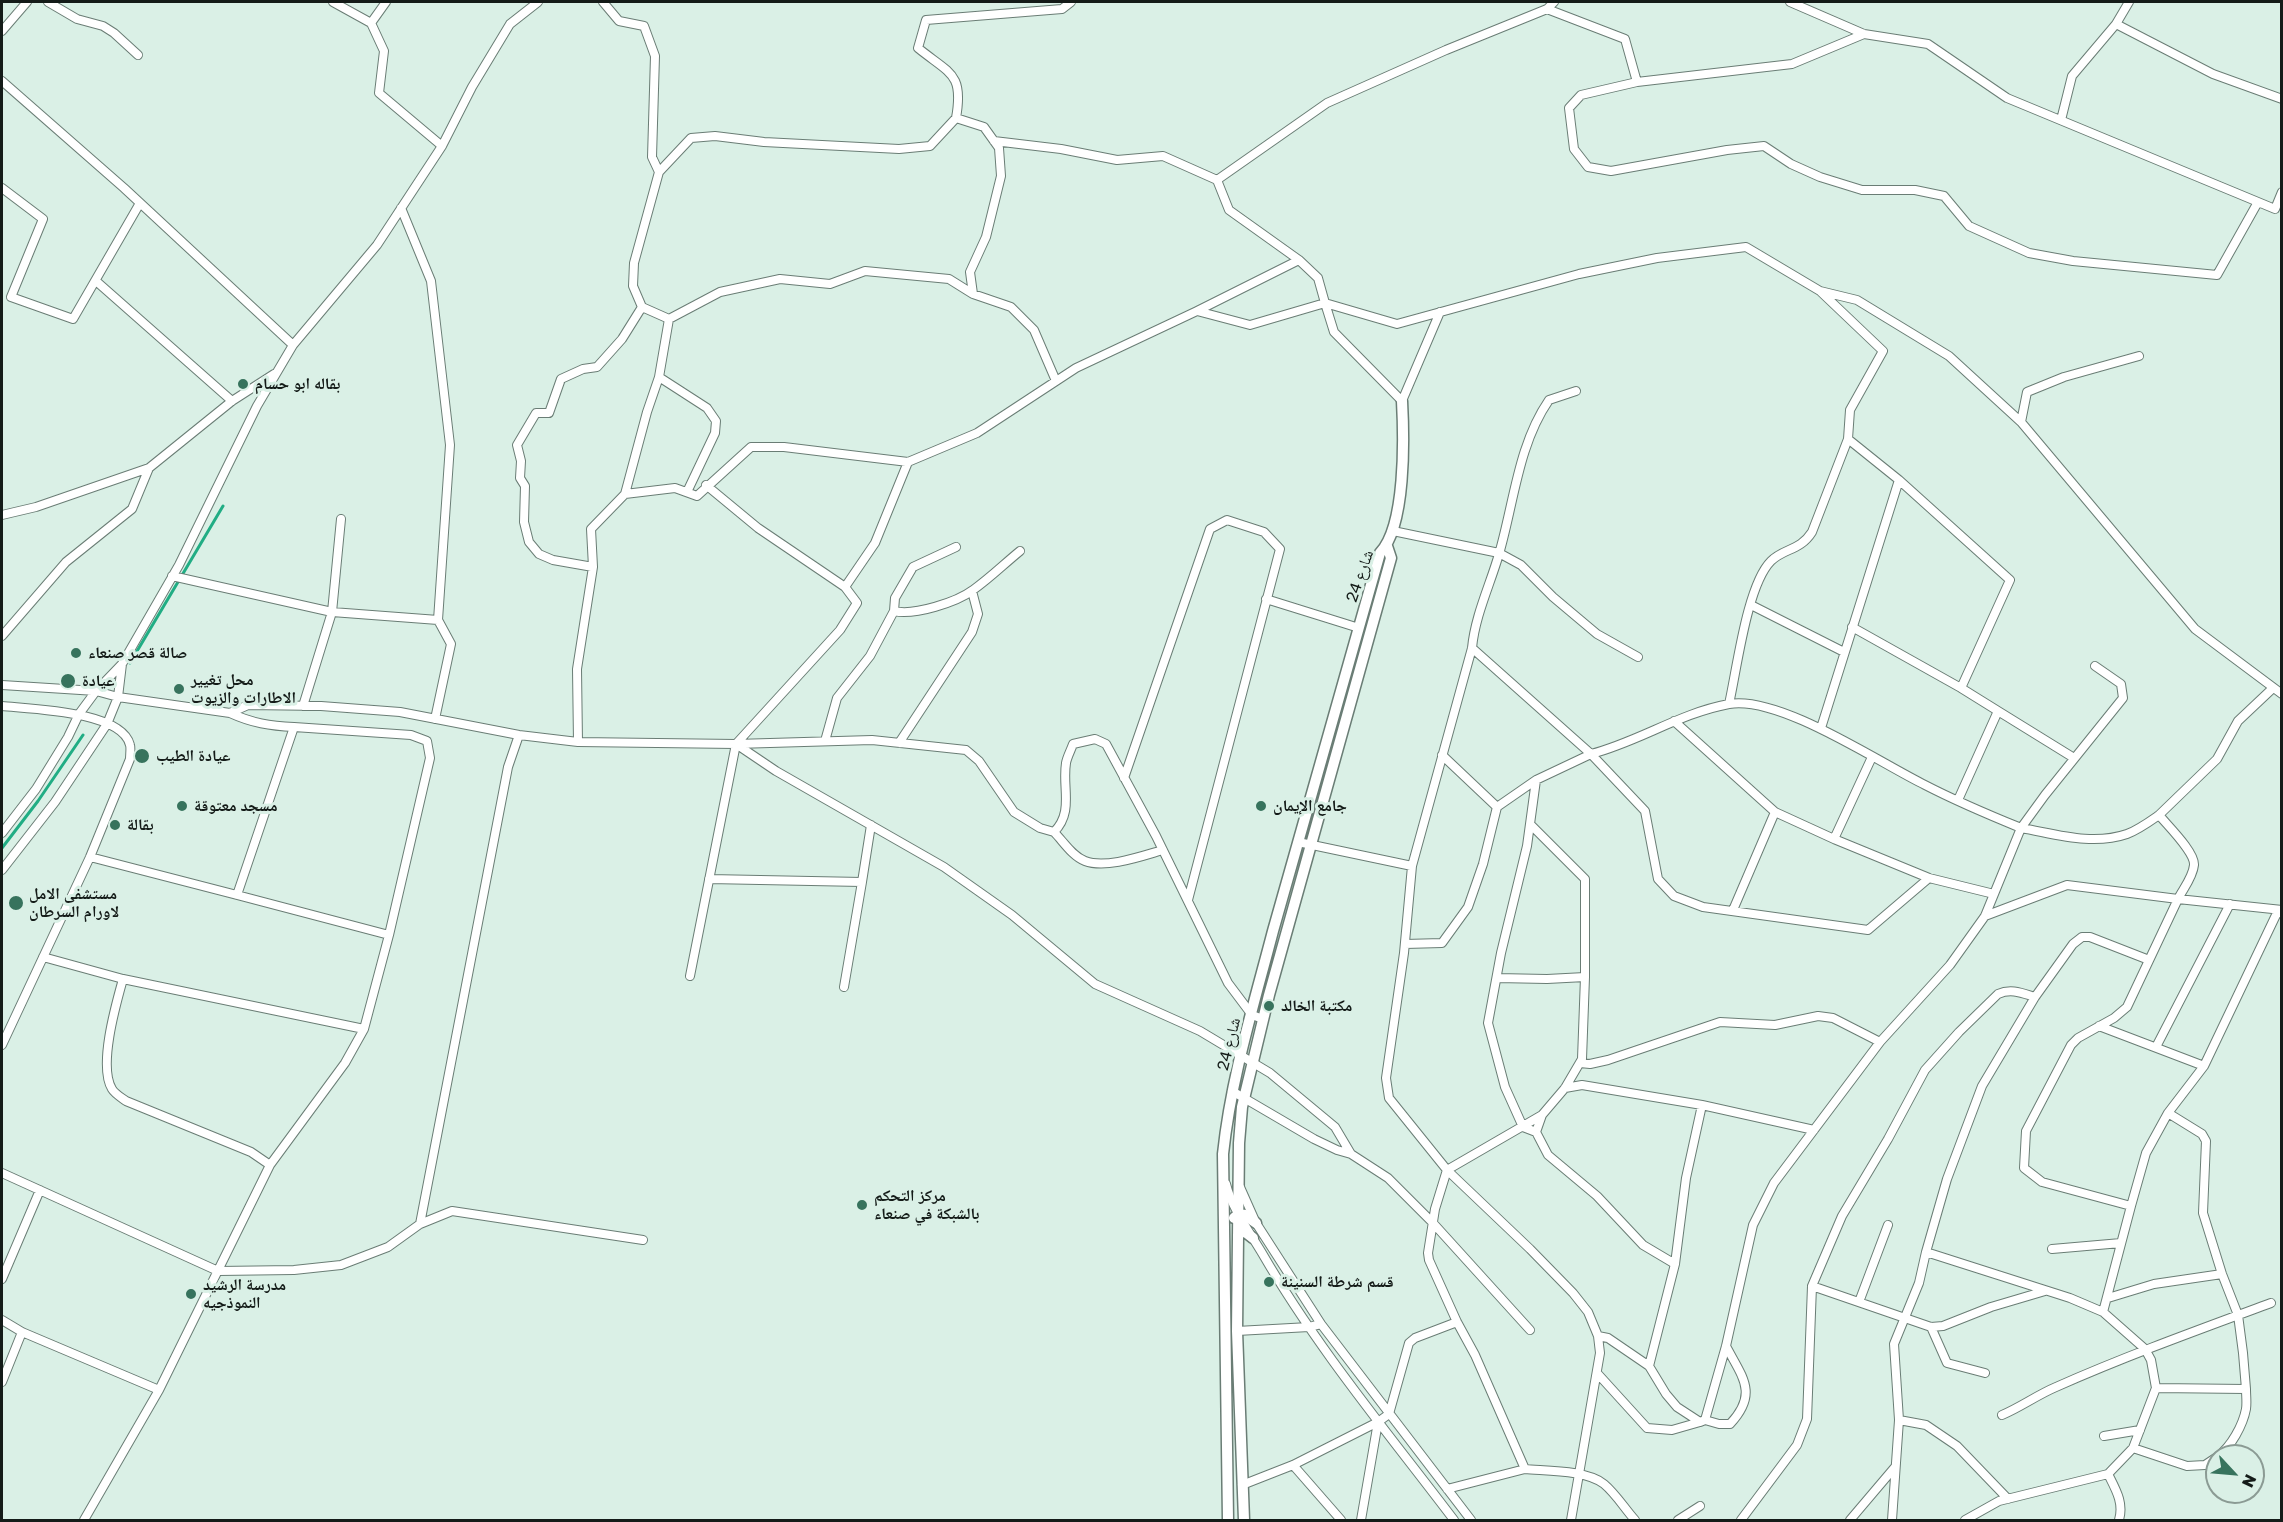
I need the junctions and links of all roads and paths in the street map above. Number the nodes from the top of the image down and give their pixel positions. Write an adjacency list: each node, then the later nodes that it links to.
1 (27, 2): 14 (street)
2 (48, 2): 16 (street)
3 (333, 2): 12 (street)
4 (386, 2): 12 (street)
5 (538, 2): 23 (street)
6 (603, 2): 24 (street)
7 (1071, 2): 20 (street)
8 (1554, 2): 11 (street)
9 (1790, 2): 15 (street)
10 (2129, 2): 13 (street)
11 (1547, 9): 18 (street); 25 (street)
12 (371, 23): 23 (street)
13 (2116, 24): 19 (street); 21 (street)
14 (2, 31)
15 (1864, 34): 18 (street); 21 (street)
16 (138, 55)
17 (2, 81): 29 (street)
18 (1637, 82): 28 (street)
19 (2282, 99)
20 (956, 118): 22 (street); 24 (street)
21 (2061, 120): 28 (street)
22 (994, 141): 25 (street); 34 (street)
23 (442, 146): 30 (street)
24 (659, 172): 36 (street)
25 (1217, 180): 31 (street)
26 (2, 188): 32 (street)
27 (2282, 192): 28 (street)
28 (2258, 202)
29 (140, 203): 32 (street); 40 (street)
30 (401, 208): 40 (street); 71 (street)
31 (1299, 260): 35 (street); 37 (street)
32 (96, 281): 46 (street)
33 (1820, 291): 38 (street); 48 (street); 49 (street)
34 (973, 294): 39 (street); 44 (street)
35 (1325, 303): 37 (street); 38 (street); 47 (street)
36 (642, 307): 39 (street); 63 (street)
37 (1197, 311): 44 (street)
38 (1440, 312): 47 (street)
39 (669, 319): 43 (street)
40 (293, 345): 42 (street)
41 (2139, 356): 48 (street)
42 (277, 372): 46 (street); 64 (street)
43 (659, 377): 54 (street); 55 (street)
44 (1056, 381): 50 (street)
45 (1576, 392): 62 (street)
46 (231, 401): 51 (street)
47 (1402, 401): 58 (street)
48 (2021, 422): 82 (street)
49 (1848, 439): 52 (street); 68 (street)
50 (908, 462): 53 (street); 65 (street)
51 (149, 468): 56 (street); 74 (street)
52 (1899, 480): 72 (street); 81 (street)
53 (706, 485): 54 (street); 65 (street)
54 (687, 492): 55 (street)
55 (625, 494): 63 (street)
56 (2, 515)
57 (341, 519): 70 (street)
58 (1393, 531): 59 (street); 62 (street)
59 (1387, 546): 73 (street, شارع 24); 119 (street, شارع 24)
60 (956, 547): 69 (street)
61 (1020, 551): 66 (street)
62 (1499, 553): 75 (street); 77 (street)
63 (593, 567): 99 (street)
64 (172, 576): 70 (street); 78 (street)
65 (844, 587): 101 (street)
66 (972, 591): 69 (street); 100 (street)
67 (1266, 598): 73 (street); 106 (street); 130 (street)
68 (1750, 605): 76 (street); 86 (street)
69 (894, 611): 98 (street)
70 (332, 612): 71 (street); 88 (street)
71 (438, 620): 92 (street)
72 (1852, 627): 76 (street); 81 (street)
73 (1359, 628): 118 (street, شارع 24)
74 (2, 636)
75 (1472, 648): 102 (street); 103 (street)
76 (1844, 652): 96 (street)
77 (1638, 657)
78 (122, 664): 83 (street); 85 (street)
79 (2095, 666): 105 (street)
80 (2, 685): 83 (street)
81 (1961, 688): 89 (street)
82 (2273, 688): 84 (street); 111 (street)
83 (96, 691): 85 (street); 91 (street)
84 (2282, 694)
85 (118, 697): 90 (street); 94 (street)
86 (1730, 704): 93 (street); 96 (street)
87 (2, 706): 91 (street)
88 (303, 706): 90 (street); 92 (street)
89 (1998, 711): 105 (street); 108 (street)
90 (230, 712): 95 (street)
91 (79, 714): 94 (street); 116 (street)
92 (435, 719): 97 (street)
93 (1674, 721): 102 (street); 110 (street)
94 (107, 724): 121 (street); 123 (street)
95 (294, 727): 128 (street); 135 (street)
96 (1821, 728): 104 (street)
97 (519, 735): 99 (street); 176 (street)
98 (825, 741): 100 (street); 101 (street)
99 (578, 742): 101 (street)
100 (899, 743): 115 (street)
101 (736, 744): 112 (street); 125 (street)
102 (1591, 754): 107 (street); 132 (street)
103 (1442, 755): 109 (street); 122 (street)
104 (1872, 757): 108 (street); 117 (street)
105 (2074, 758): 114 (street)
106 (1124, 778): 115 (street); 120 (street)
107 (1536, 780): 109 (street); 113 (street)
108 (1958, 800): 114 (street)
109 (1497, 807): 136 (street)
110 (1775, 812): 117 (street); 132 (street)
111 (2159, 815): 114 (street); 129 (street)
112 (871, 825): 126 (street); 152 (street)
113 (1531, 825): 140 (street); 141 (street)
114 (2021, 828): 127 (street)
115 (1054, 832): 120 (street)
116 (2, 833)
117 (1834, 839): 124 (street)
118 (1298, 842): 119 (street); 145 (street, شارع 24)
119 (1310, 844): 122 (street); 146 (street, شارع 24)
120 (1163, 850): 130 (street)
121 (90, 857): 128 (street); 137 (street)
122 (1413, 866): 136 (street)
123 (2, 870)
124 (1929, 878): 127 (street); 132 (street)
125 (709, 879): 126 (street); 139 (street)
126 (862, 882): 143 (street)
127 (1994, 894): 134 (street)
128 (237, 895): 135 (street)
129 (2178, 899): 131 (street); 134 (street); 138 (street)
130 (1188, 900): 145 (street)
131 (2230, 904): 133 (street); 151 (street)
132 (1733, 910)
133 (2282, 910): 155 (street)
134 (1985, 916): 149 (street)
135 (389, 935): 148 (street)
136 (1405, 944): 167 (street)
137 (43, 957): 142 (street); 150 (street)
138 (2149, 960): 144 (street); 147 (street)
139 (690, 976)
140 (1585, 977): 141 (street); 154 (street)
141 (1497, 978): 162 (street)
142 (123, 979): 148 (street); 166 (street)
143 (844, 987)
144 (2035, 997): 185 (street); 190 (street)
145 (1252, 1015): 146 (street); 152 (street, شارع 24)
146 (1263, 1019): 153 (street, شارع 24)
147 (2099, 1026): 151 (street); 172 (street)
148 (364, 1029): 166 (street)
149 (1880, 1042): 154 (street); 163 (street)
150 (2, 1044)
151 (2156, 1047): 155 (street)
152 (1242, 1056): 153 (street); 157 (street, شارع 24)
153 (1253, 1062): 158 (street, شارع 24); 165 (street)
154 (1580, 1064): 156 (street)
155 (2204, 1066): 160 (street)
156 (1565, 1088): 159 (street); 161 (street)
157 (1232, 1091): 158 (street); 169 (street, شارع 24)
158 (1245, 1098): 165 (street); 170 (street, شارع 24)
159 (1702, 1105): 163 (street); 186 (street)
160 (2168, 1113): 172 (street); 188 (street)
161 (1542, 1115): 162 (street); 164 (street)
162 (1523, 1126): 164 (street); 167 (street)
163 (1814, 1130): 207 (street)
164 (1536, 1132): 186 (street)
165 (1351, 1154): 175 (street)
166 (270, 1165): 187 (street)
167 (1447, 1170): 175 (street); 206 (street)
168 (2, 1173): 171 (street)
169 (1224, 1174): 173 (street); 178 (street, شارع 24)
170 (1240, 1186): 173 (street, شارع 24); 174 (street)
171 (40, 1190): 187 (street); 189 (street)
172 (2132, 1206): 183 (street)
173 (1239, 1214): 174 (street); 178 (street); 179 (street, شارع 24); 182 (street)
174 (1256, 1223): 180 (street)
175 (1433, 1223): 199 (street); 203 (street)
176 (420, 1224): 181 (street); 187 (street)
177 (1888, 1225): 193 (street)
178 (1225, 1234): 236 (street, شارع 24)
179 (1239, 1234): 182 (street); 204 (street, شارع 24)
180 (1267, 1239): 182 (street); 200 (street)
181 (643, 1240)
182 (1255, 1242): 201 (street)
183 (2121, 1243): 184 (street); 192 (street)
184 (2052, 1249)
185 (1926, 1252): 191 (street); 197 (street)
186 (1675, 1264): 209 (street)
187 (218, 1271): 215 (street)
188 (2222, 1274): 192 (street); 196 (street)
189 (2, 1279)
190 (1812, 1286): 193 (street); 245 (street)
191 (2046, 1291): 195 (street); 202 (street)
192 (2108, 1298): 195 (street)
193 (1859, 1302): 197 (street)
194 (2271, 1303): 196 (street)
195 (2103, 1312): 208 (street)
196 (2238, 1315): 208 (street); 214 (street)
197 (1905, 1319): 202 (street); 218 (street)
198 (2, 1320): 205 (street)
199 (1457, 1322): 216 (street); 228 (street)
200 (1321, 1324): 201 (street); 216 (street)
201 (1309, 1327): 204 (street); 220 (street)
202 (1931, 1327): 211 (street)
203 (1530, 1330)
204 (1237, 1331): 231 (street, شارع 24)
205 (22, 1332): 212 (street); 215 (street)
206 (1598, 1336): 209 (street); 210 (street)
207 (1726, 1346): 219 (street); 219 (street)
208 (2145, 1349): 213 (street); 217 (street)
209 (1649, 1366): 219 (street)
210 (1597, 1373): 219 (street); 230 (street)
211 (1985, 1373)
212 (2, 1382)
213 (2156, 1388): 214 (street); 221 (street)
214 (2246, 1389): 223 (street)
215 (159, 1390): 235 (street)
216 (1389, 1414): 220 (street); 232 (street)
217 (2002, 1415)
218 (1899, 1420): 227 (street); 233 (street)
219 (1703, 1421)
220 (1378, 1422): 225 (street); 239 (street); 240 (street)
221 (2140, 1430): 222 (street); 224 (street)
222 (2104, 1436)
223 (2229, 1444)
224 (2133, 1448): 226 (street); 229 (street)
225 (1293, 1465): 231 (street); 238 (street)
226 (2205, 1465)
227 (1894, 1467): 246 (street); 247 (street)
228 (1525, 1469): 230 (street); 232 (street)
229 (2108, 1474): 233 (street); 249 (street)
230 (1580, 1475): 242 (street); 243 (street)
231 (1242, 1485): 237 (street, شارع 24)
232 (1447, 1489): 241 (street)
233 (2008, 1499): 248 (street)
234 (1700, 1506): 244 (street)
235 (84, 1521)
236 (1228, 1521)
237 (1244, 1521)
238 (1341, 1521)
239 (1361, 1521)
240 (1454, 1521)
241 (1471, 1521)
242 (1571, 1521)
243 (1635, 1521)
244 (1678, 1521)
245 (1741, 1521)
246 (1850, 1521)
247 (1892, 1521)
248 (1965, 1521)
249 (2119, 1521)

